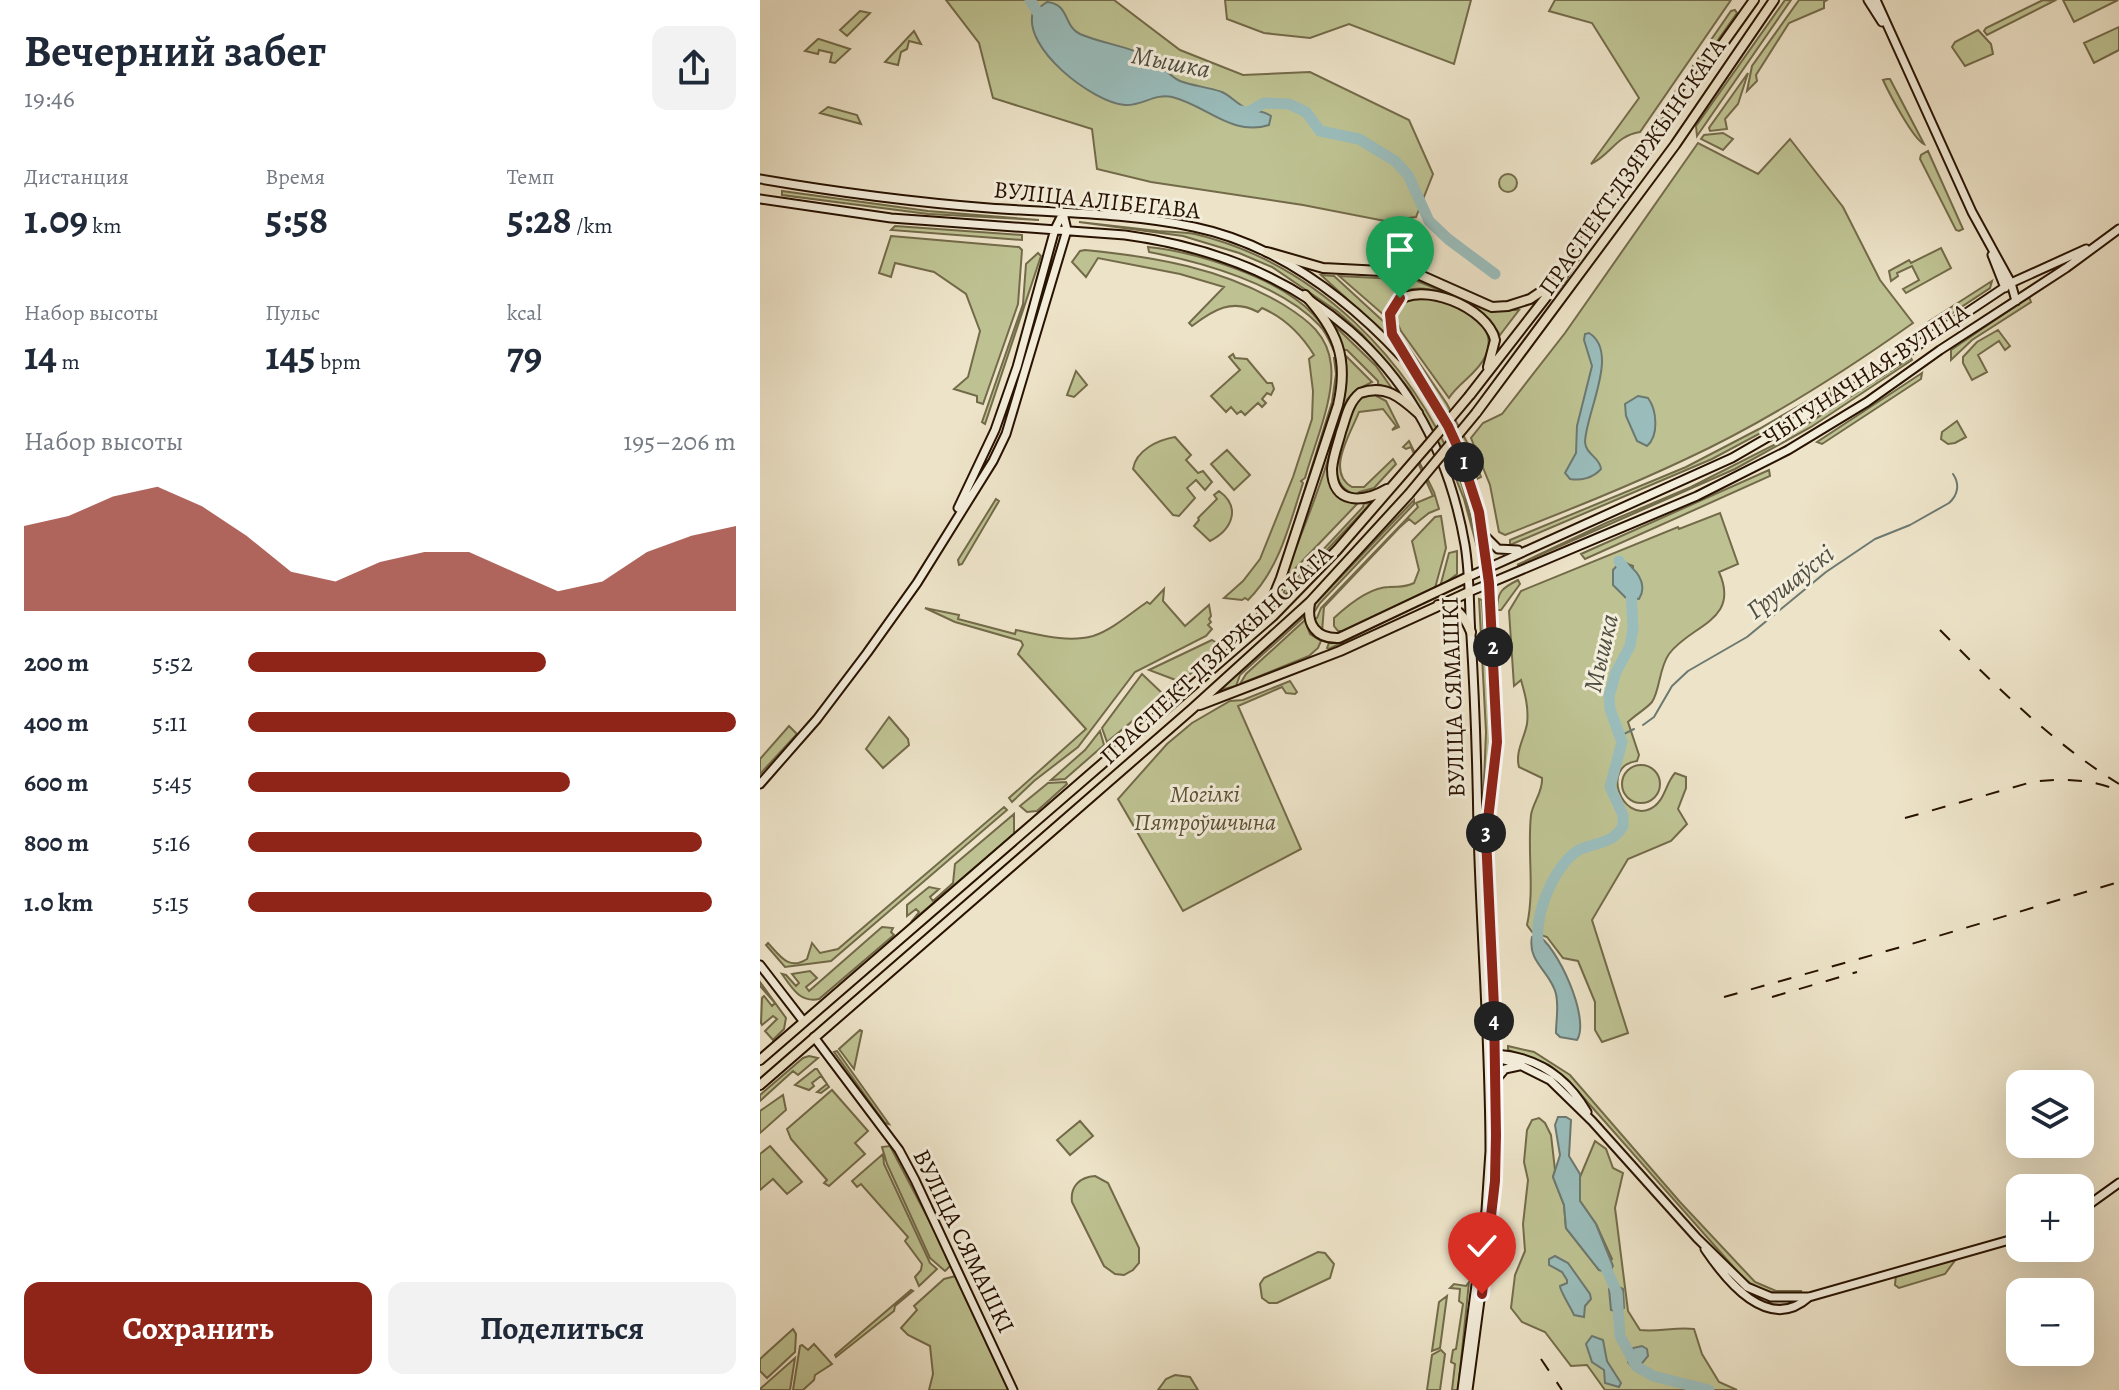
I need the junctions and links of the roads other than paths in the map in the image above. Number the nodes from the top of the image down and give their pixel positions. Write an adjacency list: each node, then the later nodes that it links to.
1 (1754, 0): 14 (main road, ПРАСПЕКТ ДЗЯРЖЫНСКАГА)
2 (1774, 0): 29 (main road, ПРАСПЕКТ ДЗЯРЖЫНСКАГА, bridge)
3 (1868, 0): 5 (main road)
4 (1876, 0): 5 (main road)
5 (1887, 30): 15 (main road)
6 (760, 179): 8 (main road, ВУЛІЦА АЛІБЕГАВА)
7 (760, 199): 9 (main road, ВУЛІЦА АЛІБЕГАВА)
8 (1063, 213): 9 (main road); 11 (main road); 13 (main road, ВУЛІЦА АЛІБЕГАВА)
9 (1055, 229): 11 (main road, ВУЛІЦА АЛІБЕГАВА); 22 (main road)
10 (2119, 229): 12 (main road, ЧЫГУНАЧНАЯ ВУЛІЦА)
11 (1067, 230): 16 (main road, ВУЛІЦА АЛІБЕГАВА); 22 (main road)
12 (2096, 244): 15 (main road, ЧЫГУНАЧНАЯ ВУЛІЦА); 17 (main road, ЧЫГУНАЧНАЯ ВУЛІЦА)
13 (1267, 252): 14 (main road); 18 (main road, ВУЛІЦА АЛІБЕГАВА)
14 (1561, 278): 19 (main road, ПРАСПЕКТ ДЗЯРЖЫНСКАГА)
15 (2008, 285): 17 (main road); 24 (main road, ЧЫГУНАЧНАЯ ВУЛІЦА)
16 (1305, 295): 20 (main road, ВУЛІЦА АЛІБЕГАВА); 32 (main road)
17 (2016, 301): 27 (main road, ЧЫГУНАЧНАЯ ВУЛІЦА)
18 (1412, 368): 19 (main road); 23 (main road, ВУЛІЦА АЛІБЕГАВА)
19 (1483, 379): 21 (main road, ПРАСПЕКТ ДЗЯРЖЫНСКАГА, bridge)
20 (1418, 413): 21 (main road); 26 (main road, ВУЛІЦА АЛІБЕГАВА)
21 (1397, 481): 32 (main road, ПРАСПЕКТ ДЗЯРЖЫНСКАГА)
22 (947, 532): 34 (main road)
23 (1483, 534): 24 (main road); 25 (main road, ВУЛІЦА АЛІБЕГАВА)
24 (1525, 549): 25 (main road, ЧЫГУНАЧНАЯ ВУЛІЦА)
25 (1487, 567): 26 (main road, ЧЫГУНАЧНАЯ ВУЛІЦА); 27 (main road, ВУЛІЦА СЯМАШКІ)
26 (1468, 577): 28 (main road, ВУЛІЦА СЯМАШКІ); 29 (main road)
27 (1489, 583): 28 (main road, ЧЫГУНАЧНАЯ ВУЛІЦА); 37 (main road, ВУЛІЦА СЯМАШКІ)
28 (1469, 592): 30 (main road); 31 (main road, ВУЛІЦА СЯМАШКІ)
29 (1310, 602): 33 (main road, ПРАСПЕКТ ДЗЯРЖЫНСКАГА)
30 (1437, 605): 31 (main road); 33 (main road)
31 (1471, 632): 40 (main road, ВУЛІЦА СЯМАШКІ)
32 (1240, 646): 36 (main road, ПРАСПЕКТ ДЗЯРЖЫНСКАГА)
33 (1192, 709): 38 (main road, ПРАСПЕКТ ДЗЯРЖЫНСКАГА)
34 (760, 784)
35 (760, 965): 36 (main road)
36 (804, 1022): 38 (main road); 41 (main road, ПРАСПЕКТ ДЗЯРЖЫНСКАГА)
37 (1495, 1035): 39 (main road); 40 (main road, ВУЛІЦА СЯМАШКІ)
38 (814, 1037): 44 (main road, ПРАСПЕКТ ДЗЯРЖЫНСКАГА); 49 (main road, ВУЛІЦА СЯМАШКІ)
39 (1506, 1054): 40 (main road); 45 (main road)
40 (1492, 1055): 42 (main road); 43 (main road, ВУЛІЦА СЯМАШКІ); 50 (main road, ВУЛІЦА СЯМАШКІ)
41 (760, 1060)
42 (1525, 1067): 43 (main road); 45 (main road)
43 (1494, 1083): 51 (main road, ВУЛІЦА СЯМАШКІ)
44 (760, 1085)
45 (1592, 1121): 48 (main road)
46 (2119, 1183): 47 (main road)
47 (2094, 1201)
48 (2006, 1241)
49 (1013, 1390)
50 (1462, 1390)
51 (1468, 1390)

